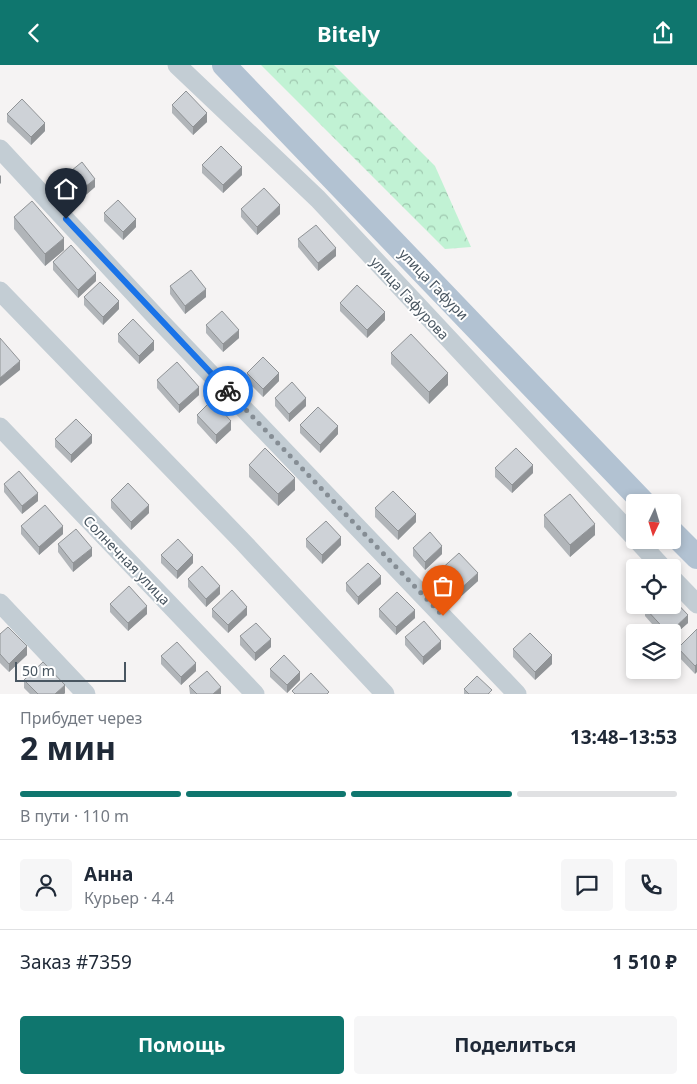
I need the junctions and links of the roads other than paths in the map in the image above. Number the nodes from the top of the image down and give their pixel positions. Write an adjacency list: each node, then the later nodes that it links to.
1 (177, 65): 7 (street, улица Гафурова)
2 (224, 65): 6 (main road, улица Гафури)
3 (0, 149): 18 (street)
4 (0, 291): 17 (street)
5 (0, 427): 16 (street, Солнечная улица)
6 (635, 494)
7 (626, 528)
8 (681, 541): 10 (main road)
9 (645, 549): 11 (street, улица Гафурова)
10 (697, 557)
11 (655, 559)
12 (681, 587): 14 (street)
13 (0, 603): 15 (street)
14 (697, 604)
15 (86, 694)
16 (255, 694)
17 (384, 694)
18 (517, 694)

